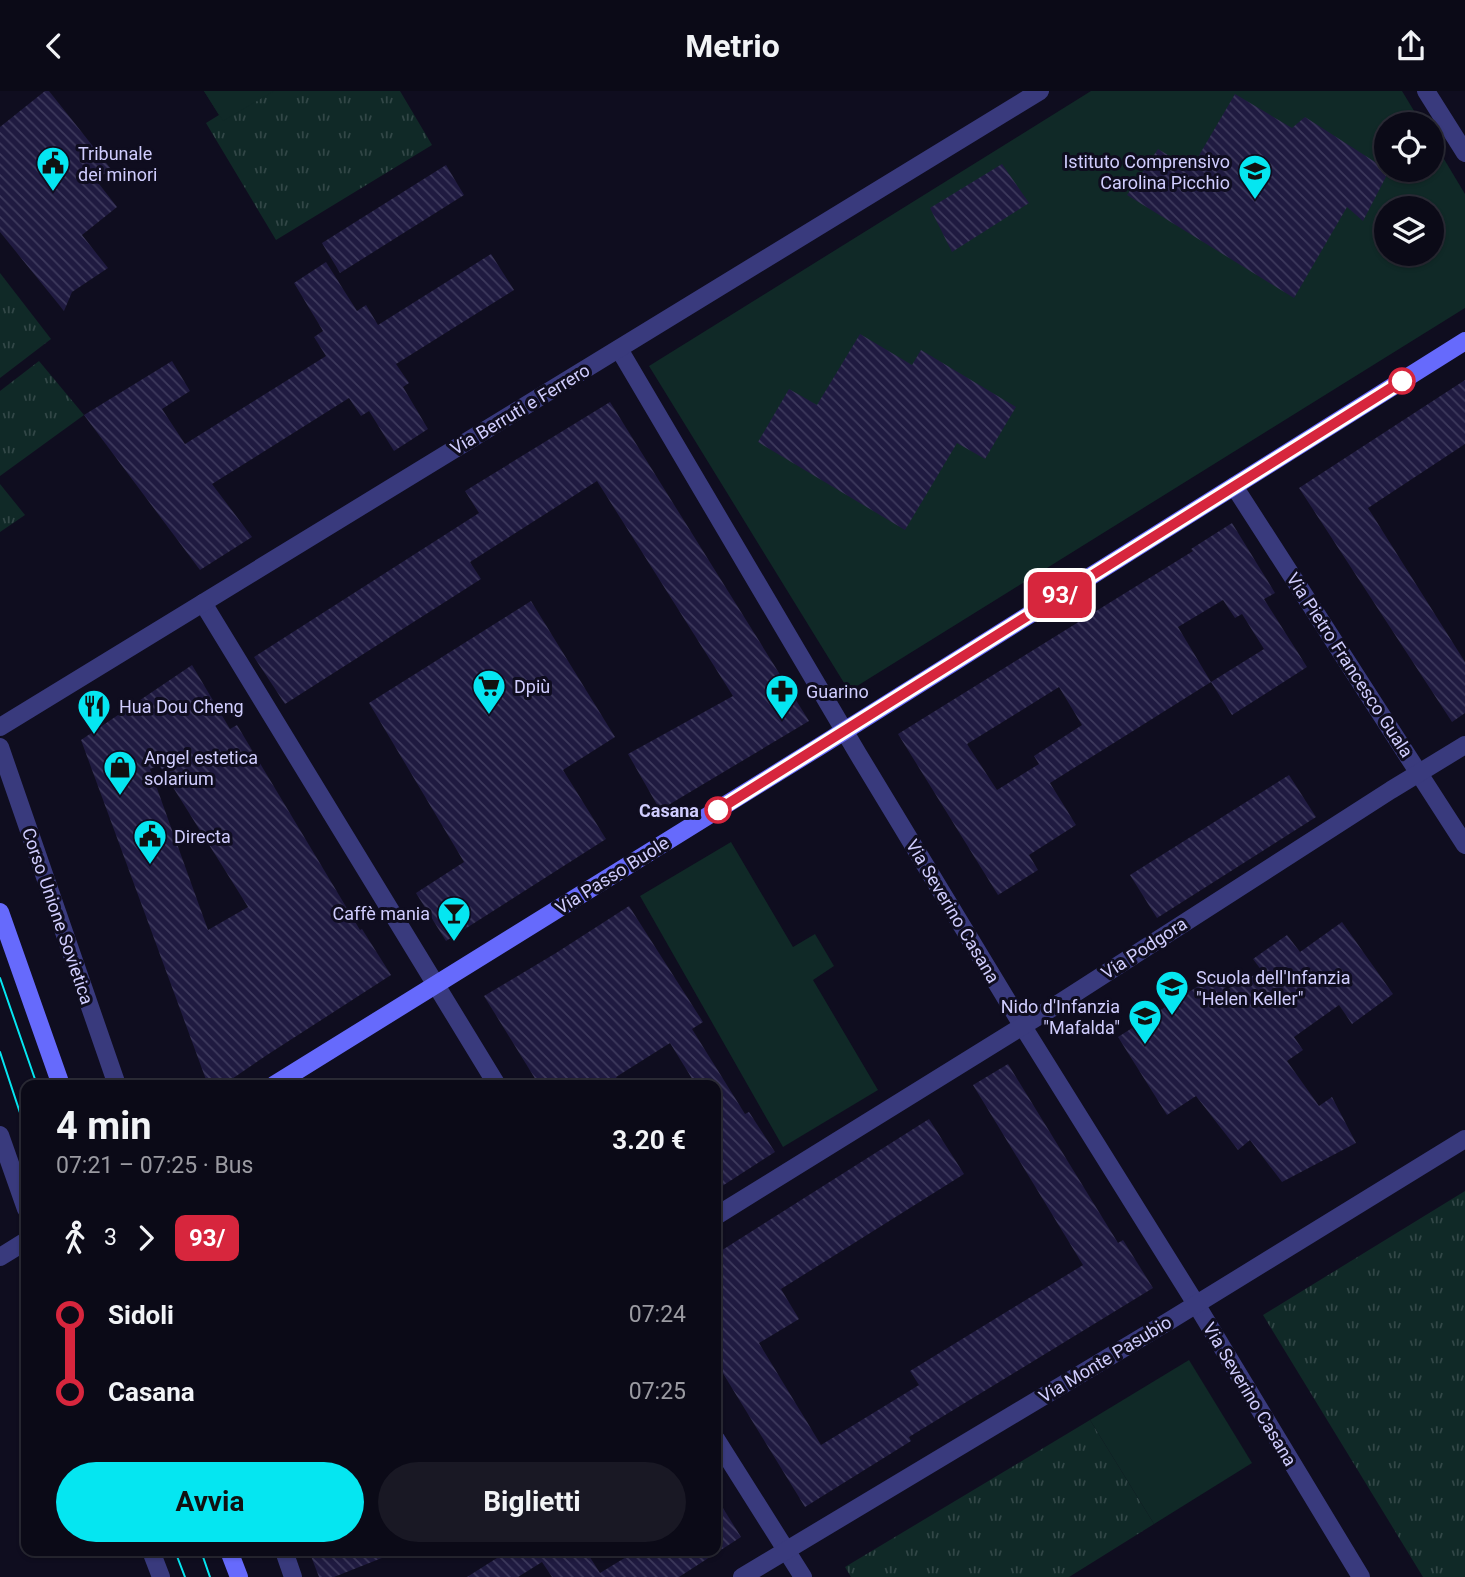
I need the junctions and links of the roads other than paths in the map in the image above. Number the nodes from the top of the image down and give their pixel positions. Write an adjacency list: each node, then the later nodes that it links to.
1 (1040, 91): 5 (street, Via Berruti e Ferrero)
2 (1426, 91): 3 (street)
3 (1465, 153)
4 (1465, 341): 6 (street, Via Passo Buole)
5 (619, 349): 7 (street, Via Berruti e Ferrero); 9 (street, Via Severino Casana)
6 (1234, 486): 9 (street, Via Passo Buole); 12 (street, Via Pietro Francesco Guala)
7 (203, 603): 8 (street, Via Berruti e Ferrero); 15 (street)
8 (0, 727)
9 (844, 731): 15 (street, Via Passo Buole); 16 (street, Via Severino Casana)
10 (1465, 745): 12 (street, Via Podgora)
11 (0, 747): 18 (street, Corso Unione Sovietica)
12 (1419, 773): 13 (street, Via Pietro Francesco Guala); 16 (street, Via Podgora)
13 (1465, 845)
14 (0, 912): 17 (street)
15 (435, 985): 19 (street, Via Passo Buole); 20 (street)
16 (1023, 1025): 24 (street, Via Podgora); 27 (street, Via Severino Casana)
17 (59, 1080)
18 (115, 1080)
19 (282, 1080)
20 (494, 1080)
21 (0, 1135): 23 (street)
22 (1465, 1139): 27 (street, Via Monte Pasubio)
23 (21, 1195)
24 (721, 1213)
25 (21, 1244): 26 (street)
26 (0, 1257)
27 (1196, 1304): 29 (street, Via Monte Pasubio); 38 (street, Via Severino Casana)
28 (721, 1447): 29 (street)
29 (786, 1550): 36 (street, Via Monte Pasubio); 37 (street)
30 (153, 1556): 33 (street)
31 (231, 1556): 34 (street)
32 (286, 1556): 35 (street)
33 (161, 1577)
34 (239, 1577)
35 (293, 1577)
36 (742, 1577)
37 (803, 1577)
38 (1361, 1577)

